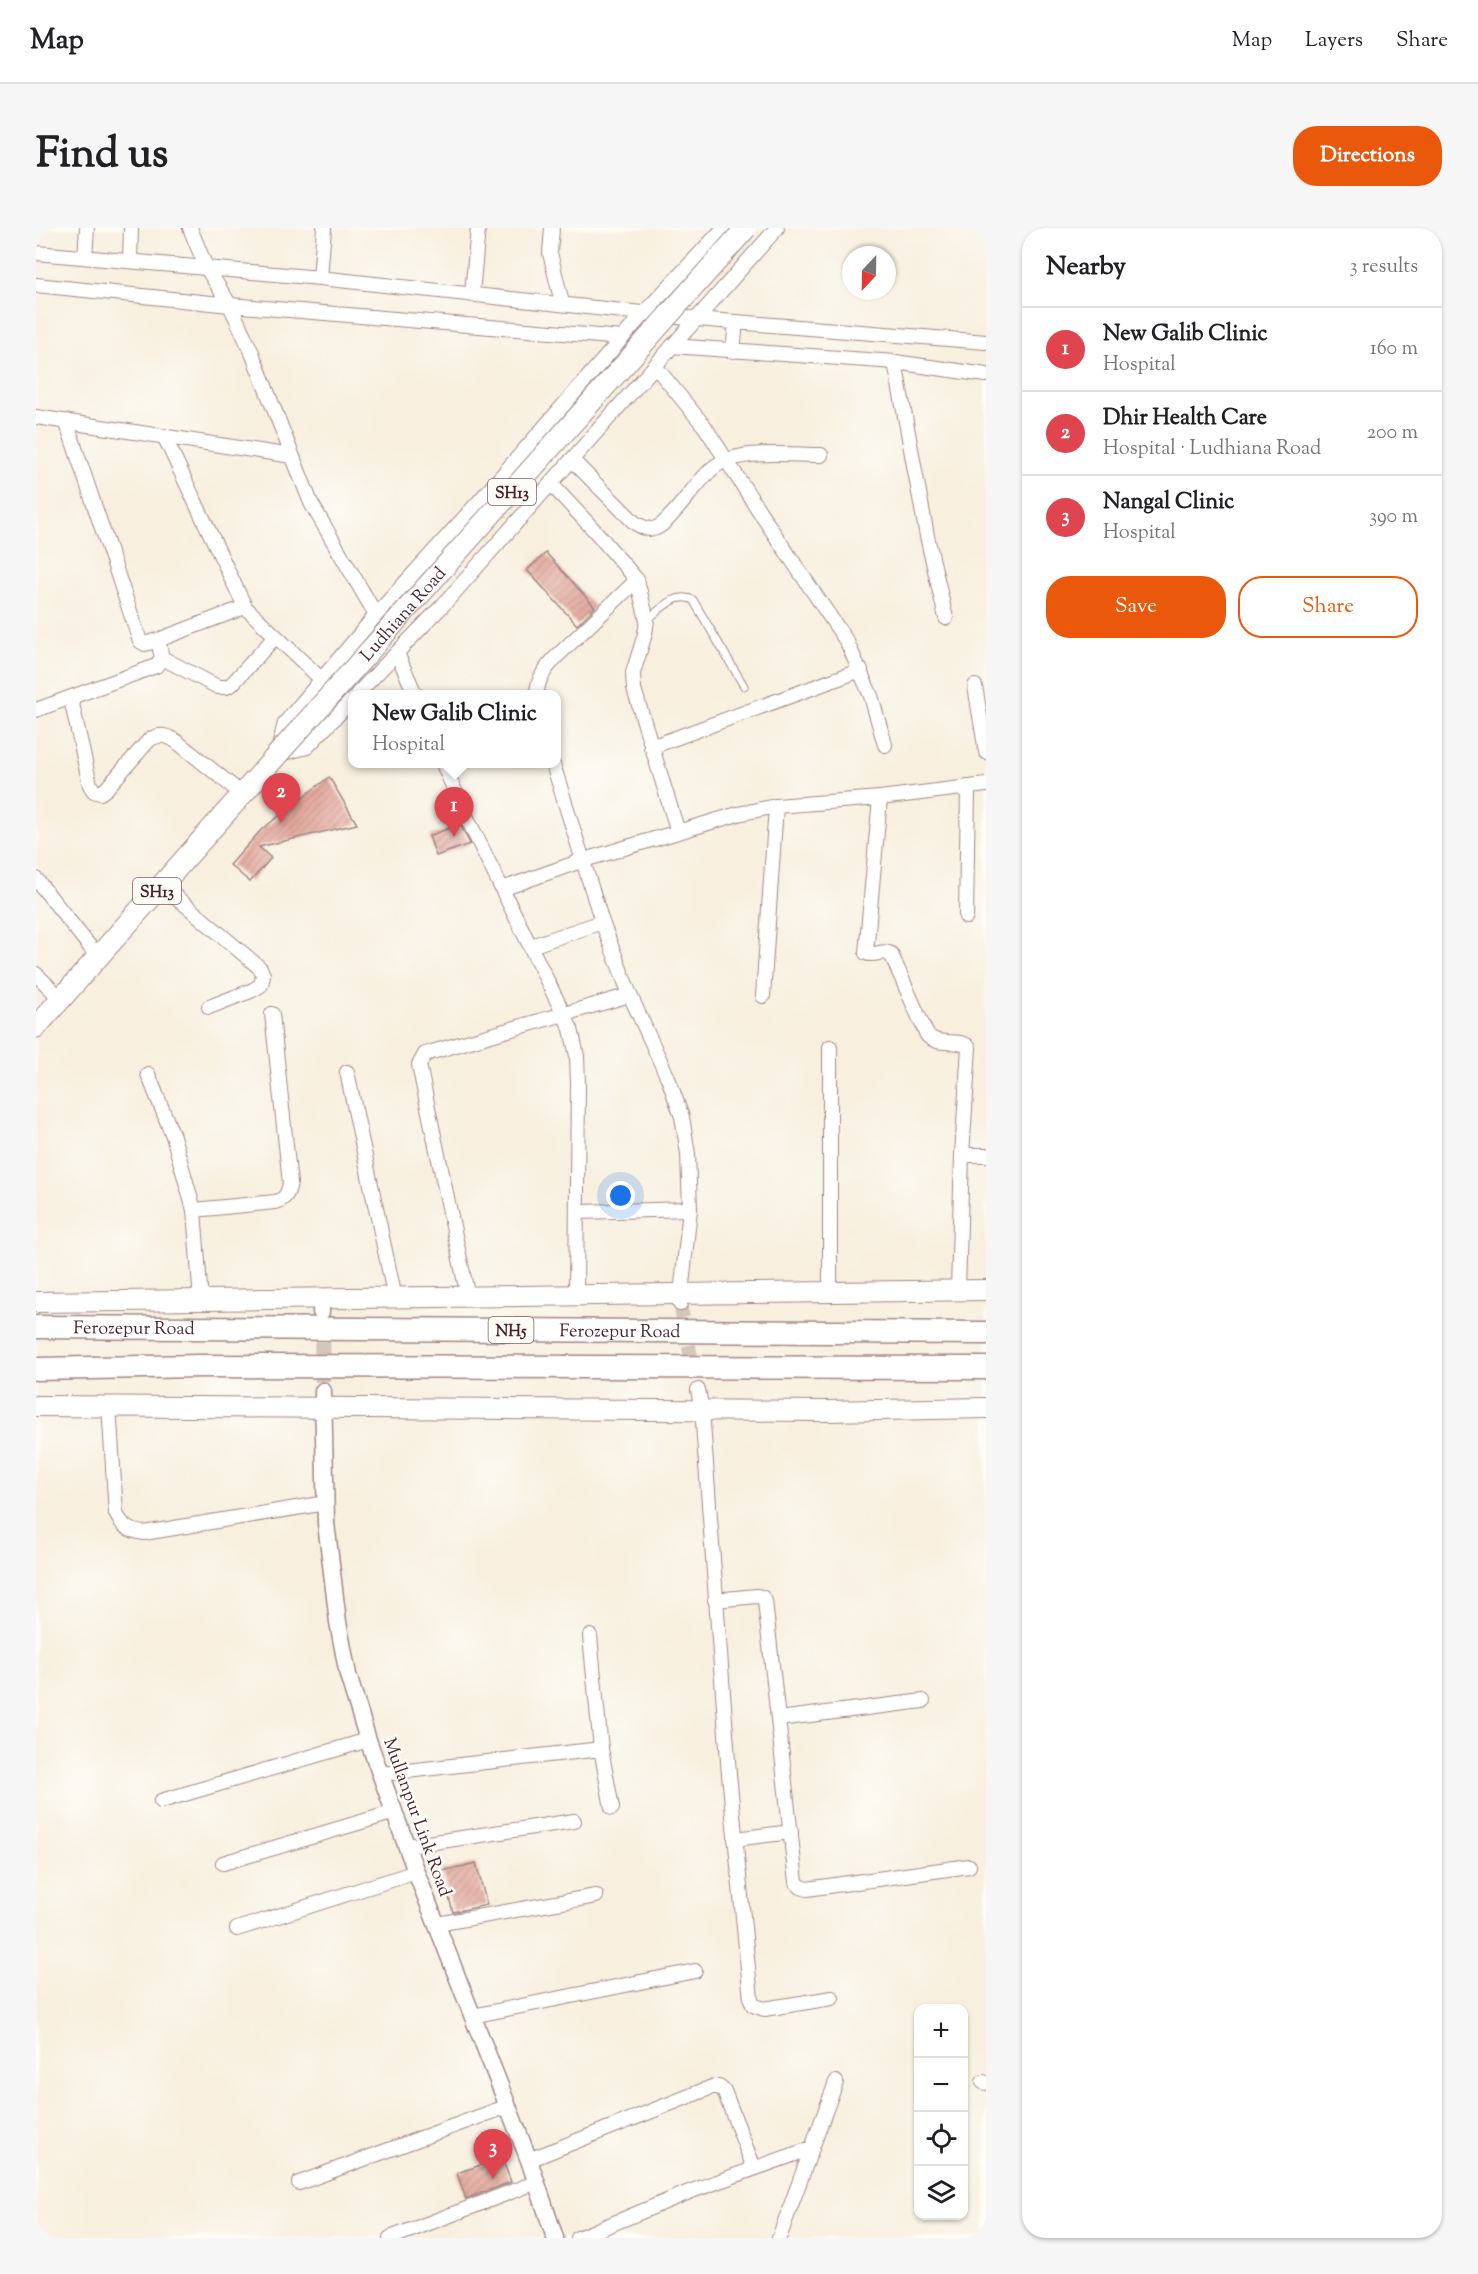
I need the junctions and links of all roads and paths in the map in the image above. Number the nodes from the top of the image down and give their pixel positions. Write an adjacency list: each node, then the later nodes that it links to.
1 (87, 228): 11 (street)
2 (130, 228): 12 (street)
3 (190, 228): 13 (street)
4 (324, 228): 14 (street)
5 (478, 228): 16 (street)
6 (552, 228): 17 (street)
7 (724, 228): 19 (street)
8 (746, 228): 59 (main road, Ludhiana Road / SH13, bridge)
9 (777, 228): 20 (street)
10 (36, 253): 11 (street)
11 (85, 257): 12 (street)
12 (130, 261): 13 (street)
13 (206, 267): 14 (street); 18 (street)
14 (320, 278): 16 (street)
15 (36, 285): 18 (street)
16 (472, 294): 17 (street)
17 (562, 303): 19 (street)
18 (230, 305): 22 (street); 33 (street)
19 (645, 312): 20 (street); 22 (street)
20 (697, 319): 21 (street); 24 (street)
21 (736, 322): 23 (street); 25 (street)
22 (622, 338): 39 (street)
23 (986, 342)
24 (672, 346): 25 (street); 27 (street)
25 (733, 351): 26 (street)
26 (895, 362): 28 (street); 40 (street)
27 (655, 366): 34 (street); 35 (street)
28 (986, 375)
29 (36, 417): 30 (street)
30 (66, 421): 31 (street); 43 (street)
31 (164, 436): 33 (street); 38 (street)
32 (821, 455): 34 (street)
33 (292, 456): 39 (street)
34 (726, 459): 35 (street); 46 (street)
35 (572, 460): 36 (street)
36 (551, 484): 37 (street); 44 (street)
37 (637, 580): 41 (street); 52 (street)
38 (245, 607): 42 (street); 43 (street)
39 (376, 615): 47 (street)
40 (946, 618)
41 (646, 620): 48 (lane); 57 (street)
42 (275, 637): 45 (street); 47 (street)
43 (158, 640): 45 (street)
44 (397, 653): 50 (street); 51 (street)
45 (162, 658): 53 (street)
46 (861, 670): 56 (street); 57 (street)
47 (321, 680): 59 (street)
48 (744, 686)
49 (975, 686): 58 (street)
50 (361, 690)
51 (412, 690)
52 (537, 690)
53 (71, 699): 55 (street); 64 (street)
54 (348, 704): 59 (street)
55 (36, 710)
56 (885, 745)
57 (651, 747): 67 (street)
58 (986, 752)
59 (277, 755): 64 (main road, Ludhiana Road / SH13)
60 (445, 768): 71 (street)
61 (554, 768): 68 (street)
62 (986, 785): 63 (street)
63 (968, 787): 65 (street); 72 (street)
64 (242, 794): 70 (main road, Ludhiana Road / SH13)
65 (880, 798): 66 (street); 87 (street)
66 (776, 807): 67 (street); 78 (street)
67 (678, 832): 68 (street)
68 (584, 860): 71 (street); 73 (street)
69 (36, 879): 75 (street)
70 (162, 885): 75 (main road, Ludhiana Road / SH13); 80 (street)
71 (502, 889): 74 (street)
72 (966, 917)
73 (602, 922): 74 (street); 77 (street)
74 (531, 946): 82 (street)
75 (98, 957): 79 (main road, Ludhiana Road / SH13)
76 (36, 974): 79 (street)
77 (630, 995): 82 (street); 89 (street)
78 (764, 996)
79 (61, 999): 83 (main road, Ludhiana Road / SH13)
80 (209, 1007)
81 (272, 1014): 90 (street)
82 (564, 1014): 91 (street); 97 (street)
83 (36, 1028)
84 (830, 1047): 94 (street)
85 (347, 1072): 96 (street)
86 (148, 1074): 90 (street)
87 (962, 1155): 88 (street); 92 (street)
88 (986, 1155)
89 (690, 1209): 91 (street); 98 (street)
90 (194, 1210): 99 (street)
91 (578, 1212): 95 (street)
92 (958, 1290): 93 (main road); 94 (main road)
93 (986, 1290)
94 (830, 1293): 98 (main road)
95 (576, 1296): 97 (main road); 98 (main road)
96 (395, 1298): 97 (main road); 99 (main road)
97 (468, 1298)
98 (680, 1300)
99 (201, 1301): 100 (main road)
100 (36, 1302)
101 (36, 1327): 102 (highway, Ferozepur Road / NH5)
102 (986, 1333)
103 (986, 1368): 104 (highway, NH5)
104 (36, 1369)
105 (698, 1390): 110 (street)
106 (324, 1399): 108 (main road); 110 (main road); 111 (street, Mullanpur Link Road)
107 (36, 1406): 108 (main road)
108 (109, 1406): 111 (street)
109 (986, 1408): 110 (main road)
110 (702, 1410): 112 (street)
111 (326, 1503): 116 (street, Mullanpur Link Road)
112 (715, 1600): 115 (street); 124 (street)
113 (590, 1636): 117 (street)
114 (923, 1701): 115 (street)
115 (778, 1719): 123 (street)
116 (368, 1740): 118 (street, Mullanpur Link Road); 119 (street)
117 (601, 1749): 118 (street); 120 (street)
118 (381, 1774): 121 (street, Mullanpur Link Road)
119 (161, 1801)
120 (612, 1808)
121 (395, 1812): 125 (street, Mullanpur Link Road); 126 (street)
122 (574, 1821): 125 (street)
123 (791, 1832): 124 (street); 127 (street)
124 (735, 1839): 133 (street)
125 (408, 1846): 128 (street, Mullanpur Link Road)
126 (223, 1863)
127 (969, 1866)
128 (416, 1872): 130 (street, Mullanpur Link Road); 131 (street)
129 (596, 1896): 130 (street)
130 (437, 1924): 134 (street, Mullanpur Link Road)
131 (237, 1929)
132 (695, 1971): 134 (street)
133 (832, 1998)
134 (472, 2016): 136 (street, Mullanpur Link Road)
135 (836, 2082): 137 (street)
136 (508, 2106): 138 (street, Mullanpur Link Road); 141 (street)
137 (812, 2148): 139 (street); 145 (street)
138 (529, 2160): 139 (street); 140 (street, Mullanpur Link Road)
139 (754, 2168): 144 (street)
140 (537, 2182): 142 (street); 143 (street, Mullanpur Link Road)
141 (299, 2183)
142 (390, 2238)
143 (555, 2238)
144 (578, 2238)
145 (779, 2238)

